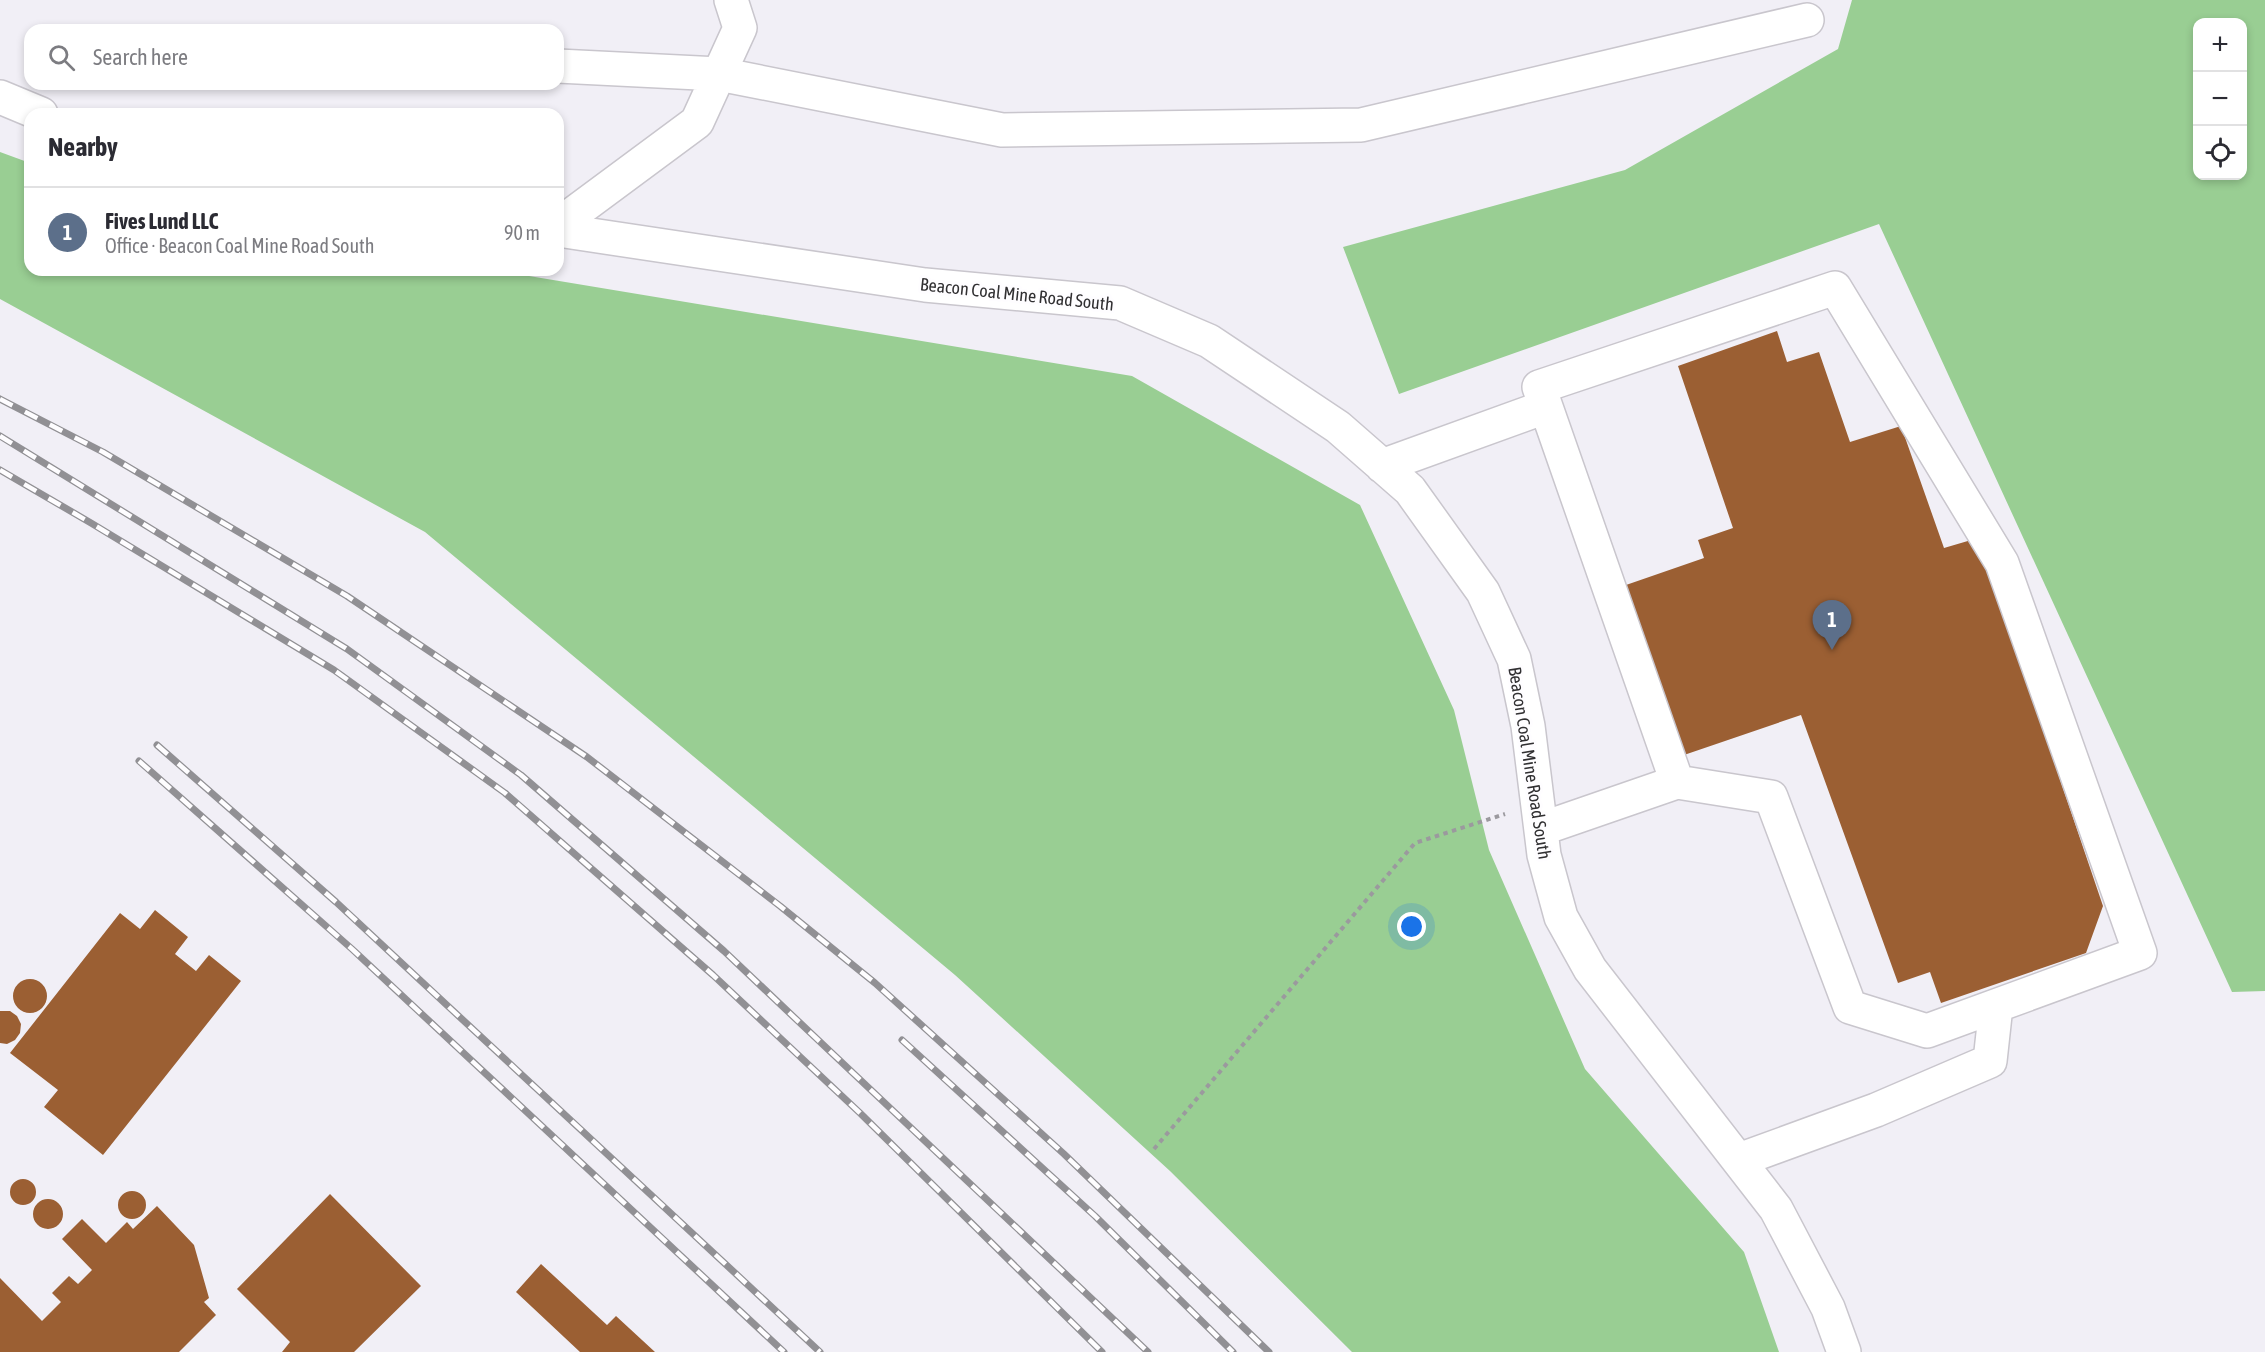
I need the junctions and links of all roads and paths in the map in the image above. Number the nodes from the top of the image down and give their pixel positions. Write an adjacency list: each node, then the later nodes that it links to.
1 (731, 0): 4 (street)
2 (1807, 20): 4 (street)
3 (564, 66): 4 (street)
4 (719, 74): 7 (street)
5 (0, 97): 6 (street)
6 (27, 108)
7 (564, 221)
8 (564, 232): 10 (street, Beacon Coal Mine Road South)
9 (1545, 406): 10 (street); 11 (street); 13 (street)
10 (1382, 465): 12 (street, Beacon Coal Mine Road South)
11 (1677, 782): 12 (street); 13 (street)
12 (1539, 816): 14 (path); 15 (street, Beacon Coal Mine Road South)
13 (1996, 1006): 15 (street)
14 (1154, 1149)
15 (1739, 1160): 16 (street, Beacon Coal Mine Road South)
16 (1844, 1352)

